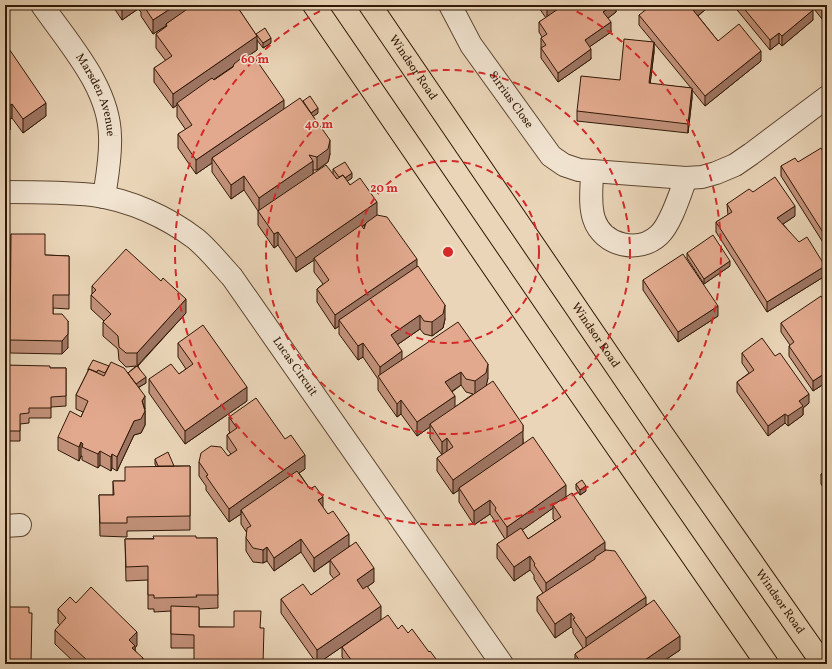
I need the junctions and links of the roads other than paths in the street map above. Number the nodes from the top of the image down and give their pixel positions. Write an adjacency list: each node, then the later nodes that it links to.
1 (42, 5): 9 (street, Marsden Avenue)
2 (314, 5): 11 (main road)
3 (370, 5): 12 (main road, Windsor Road)
4 (450, 5): 6 (street, Sirrius Close)
5 (827, 97): 7 (street, Sirrius Close)
6 (592, 171): 7 (street, Sirrius Close); 7 (street)
7 (686, 178)
8 (5, 192): 9 (street, Lucas Circuit)
9 (104, 197): 10 (street, Lucas Circuit)
10 (502, 664)
11 (767, 664)
12 (824, 664)

